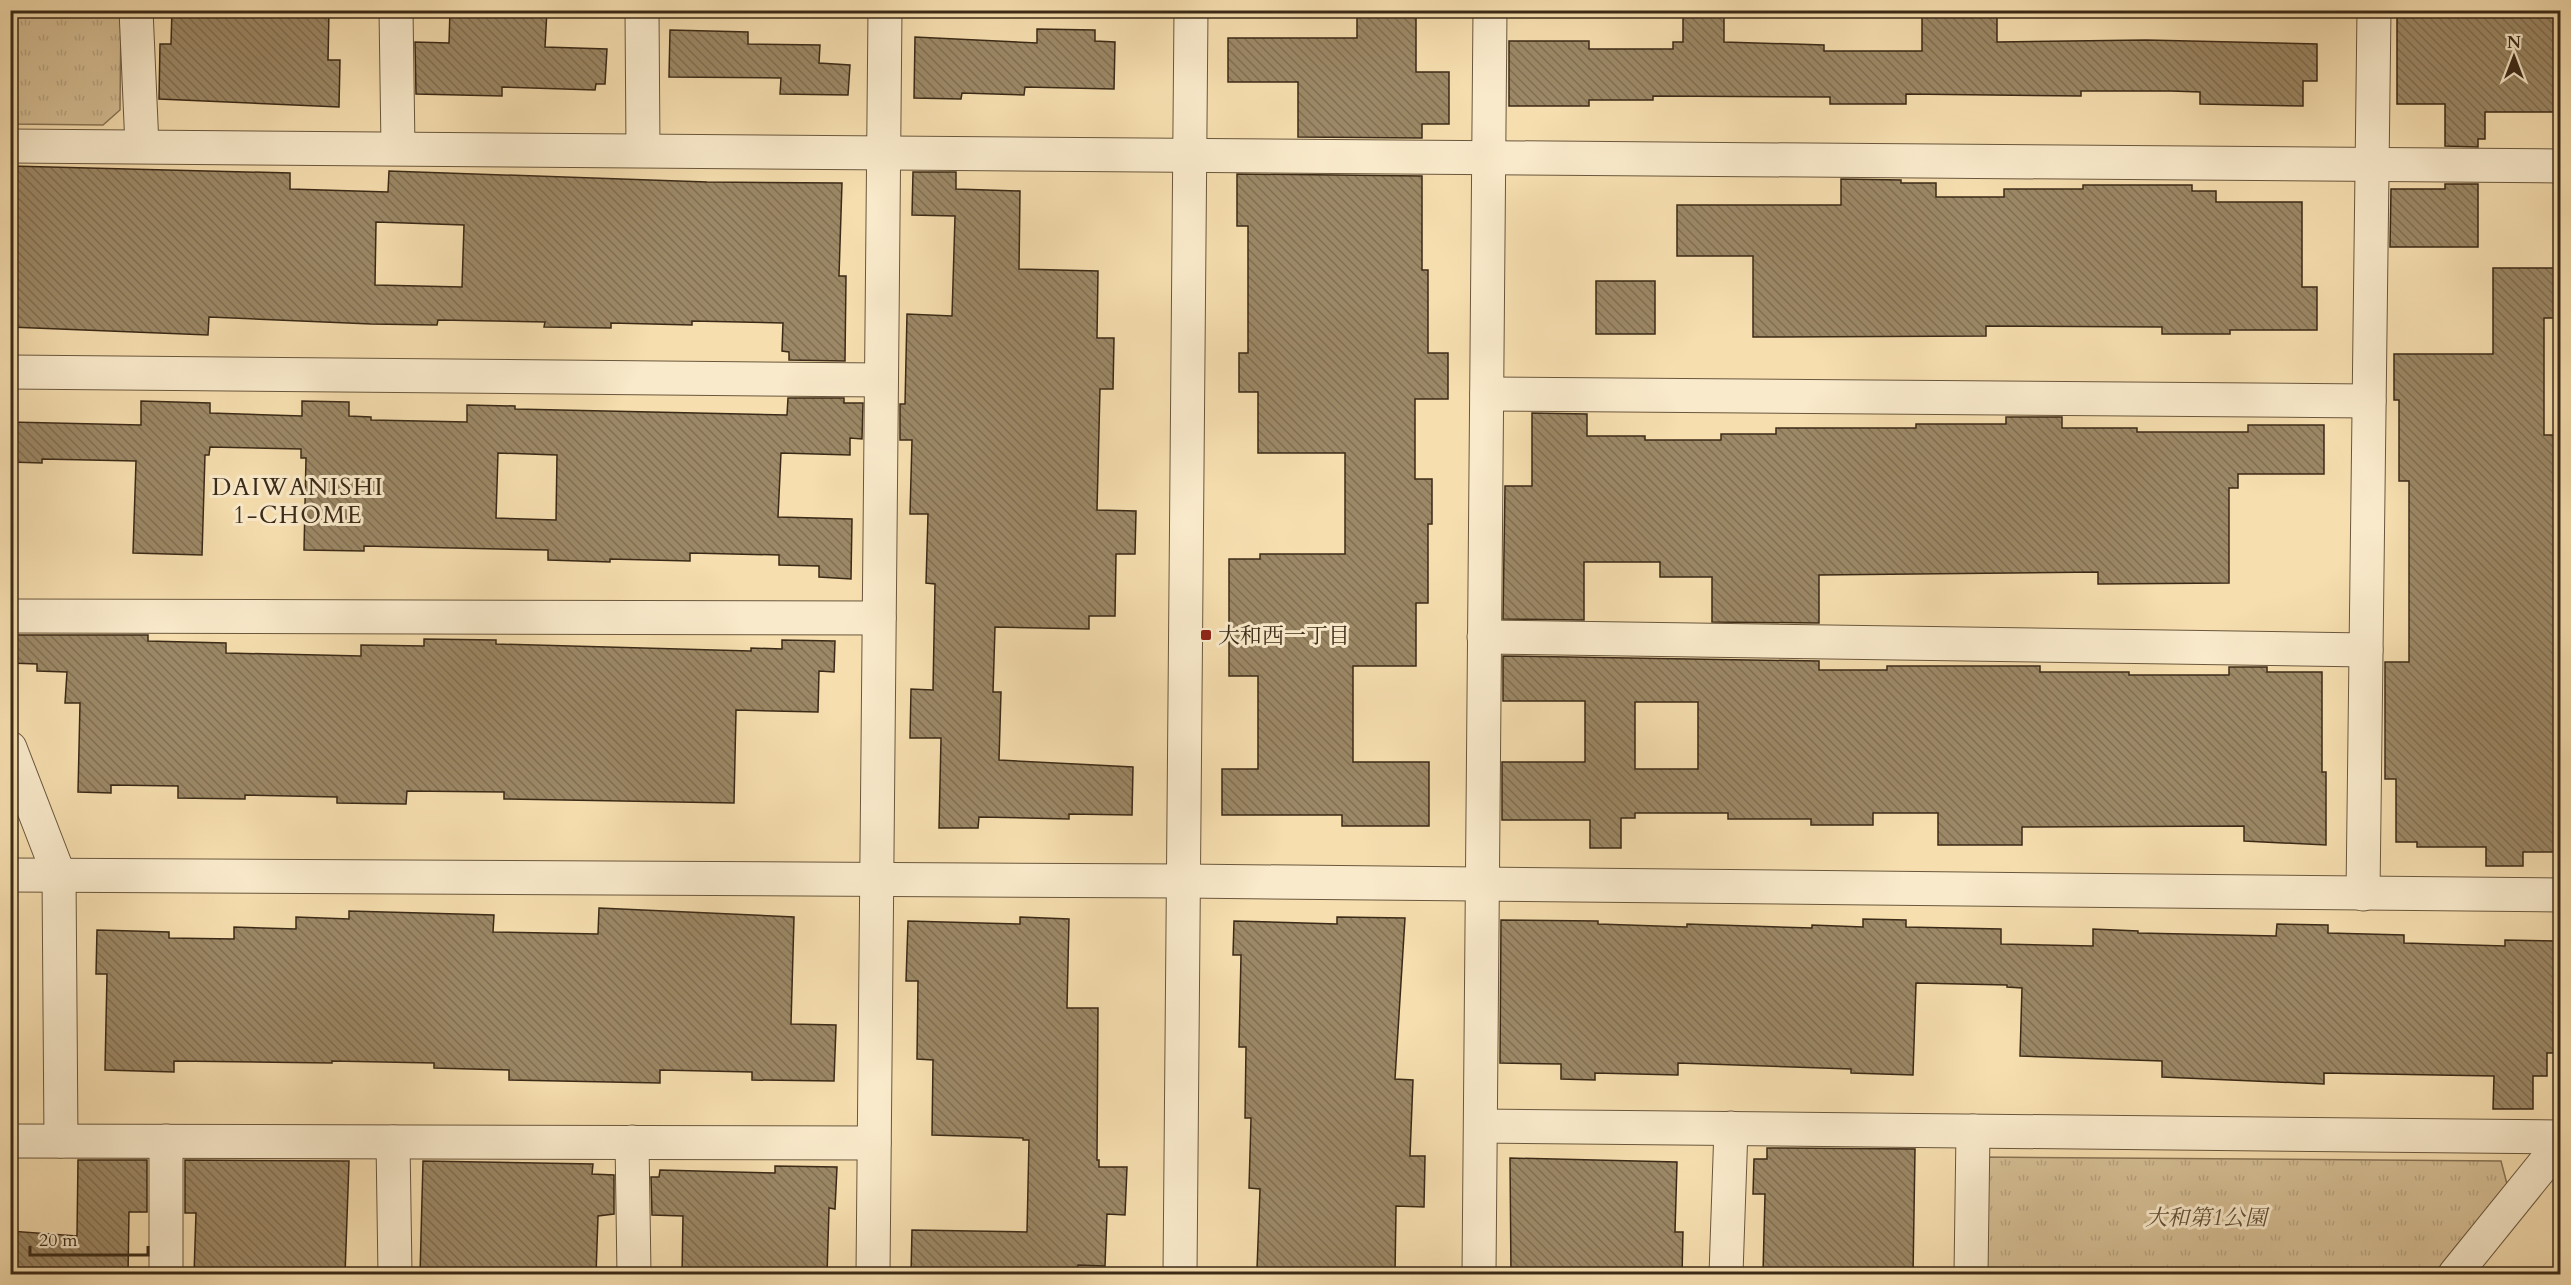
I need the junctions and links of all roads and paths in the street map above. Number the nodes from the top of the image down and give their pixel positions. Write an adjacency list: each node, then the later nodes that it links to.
1 (136, 10): 9 (street)
2 (396, 10): 10 (street)
3 (642, 10): 11 (street)
4 (885, 10): 12 (street)
5 (1191, 10): 13 (street)
6 (1490, 10): 14 (street)
7 (2374, 10): 15 (street)
8 (10, 146): 9 (street)
9 (142, 146): 10 (street)
10 (398, 148): 11 (street)
11 (643, 150): 12 (street)
12 (883, 152): 13 (street); 18 (street)
13 (1190, 155): 14 (street); 29 (street)
14 (1488, 158): 15 (street); 19 (street)
15 (2372, 165): 16 (street); 20 (street)
16 (2560, 166)
17 (10, 372): 18 (street)
18 (881, 380): 22 (street)
19 (1486, 394): 20 (street); 23 (street)
20 (2370, 401): 24 (street)
21 (10, 616): 22 (street)
22 (879, 618): 28 (street)
23 (1484, 637): 24 (street); 30 (street)
24 (2366, 650): 31 (street)
25 (10, 748): 27 (street)
26 (10, 875): 27 (street)
27 (59, 875): 28 (street); 38 (street)
28 (877, 879): 29 (street); 42 (street)
29 (1184, 880): 30 (street); 48 (street)
30 (1483, 884): 31 (street); 33 (street)
31 (2363, 894): 32 (street)
32 (2560, 895)
33 (1480, 1126): 34 (street); 49 (street)
34 (1731, 1128): 35 (street); 50 (street)
35 (1973, 1131): 36 (street); 51 (street)
36 (2560, 1137)
37 (10, 1141): 38 (street)
38 (61, 1142): 39 (street)
39 (166, 1142): 40 (street); 44 (street)
40 (393, 1142): 41 (street); 45 (street)
41 (632, 1142): 42 (street); 46 (street)
42 (874, 1143): 47 (street)
43 (2560, 1144): 52 (street)
44 (166, 1275)
45 (395, 1275)
46 (634, 1275)
47 (873, 1275)
48 (1180, 1275)
49 (1479, 1275)
50 (1726, 1275)
51 (1971, 1275)
52 (2455, 1275)

